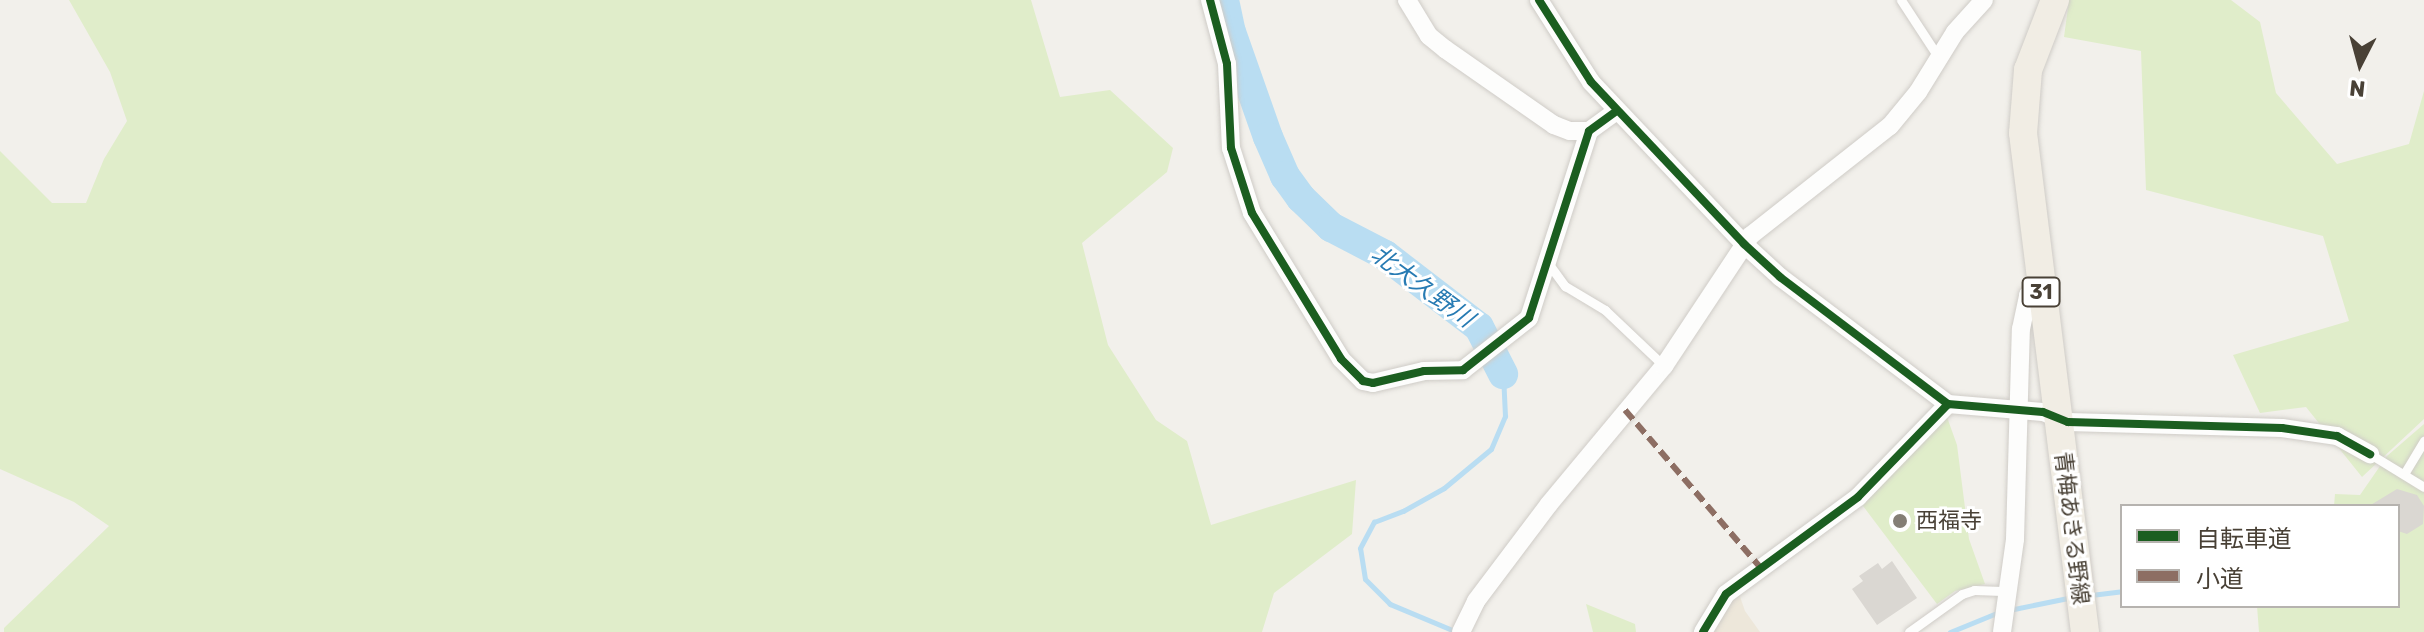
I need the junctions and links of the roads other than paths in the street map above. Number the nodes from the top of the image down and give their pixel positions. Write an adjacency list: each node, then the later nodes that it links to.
1 (1210, 0): 11 (street)
2 (1407, 0): 9 (street)
3 (1539, 0): 8 (street)
4 (1901, 0): 7 (lane)
5 (1984, 0): 7 (street)
6 (2055, 0): 12 (main road, 青梅あきる野線 / 31)
7 (1939, 58): 10 (street)
8 (1617, 111): 9 (street); 10 (street)
9 (1589, 131): 11 (street)
10 (1744, 244): 13 (street); 14 (street)
11 (1545, 260): 13 (lane)
12 (2040, 284): 15 (street); 16 (main road, 青梅あきる野線 / 31)
13 (1664, 366): 23 (street)
14 (1948, 404): 15 (street); 24 (street)
15 (2018, 409): 16 (street); 21 (street)
16 (2057, 417): 18 (street); 22 (main road, 青梅あきる野線 / 31)
17 (2424, 441): 19 (lane)
18 (2370, 454): 19 (lane)
19 (2404, 474): 20 (lane)
20 (2424, 487)
21 (2009, 591): 25 (lane); 26 (street)
22 (2082, 611)
23 (1465, 625)
24 (1703, 632)
25 (1909, 632)
26 (2002, 632)

